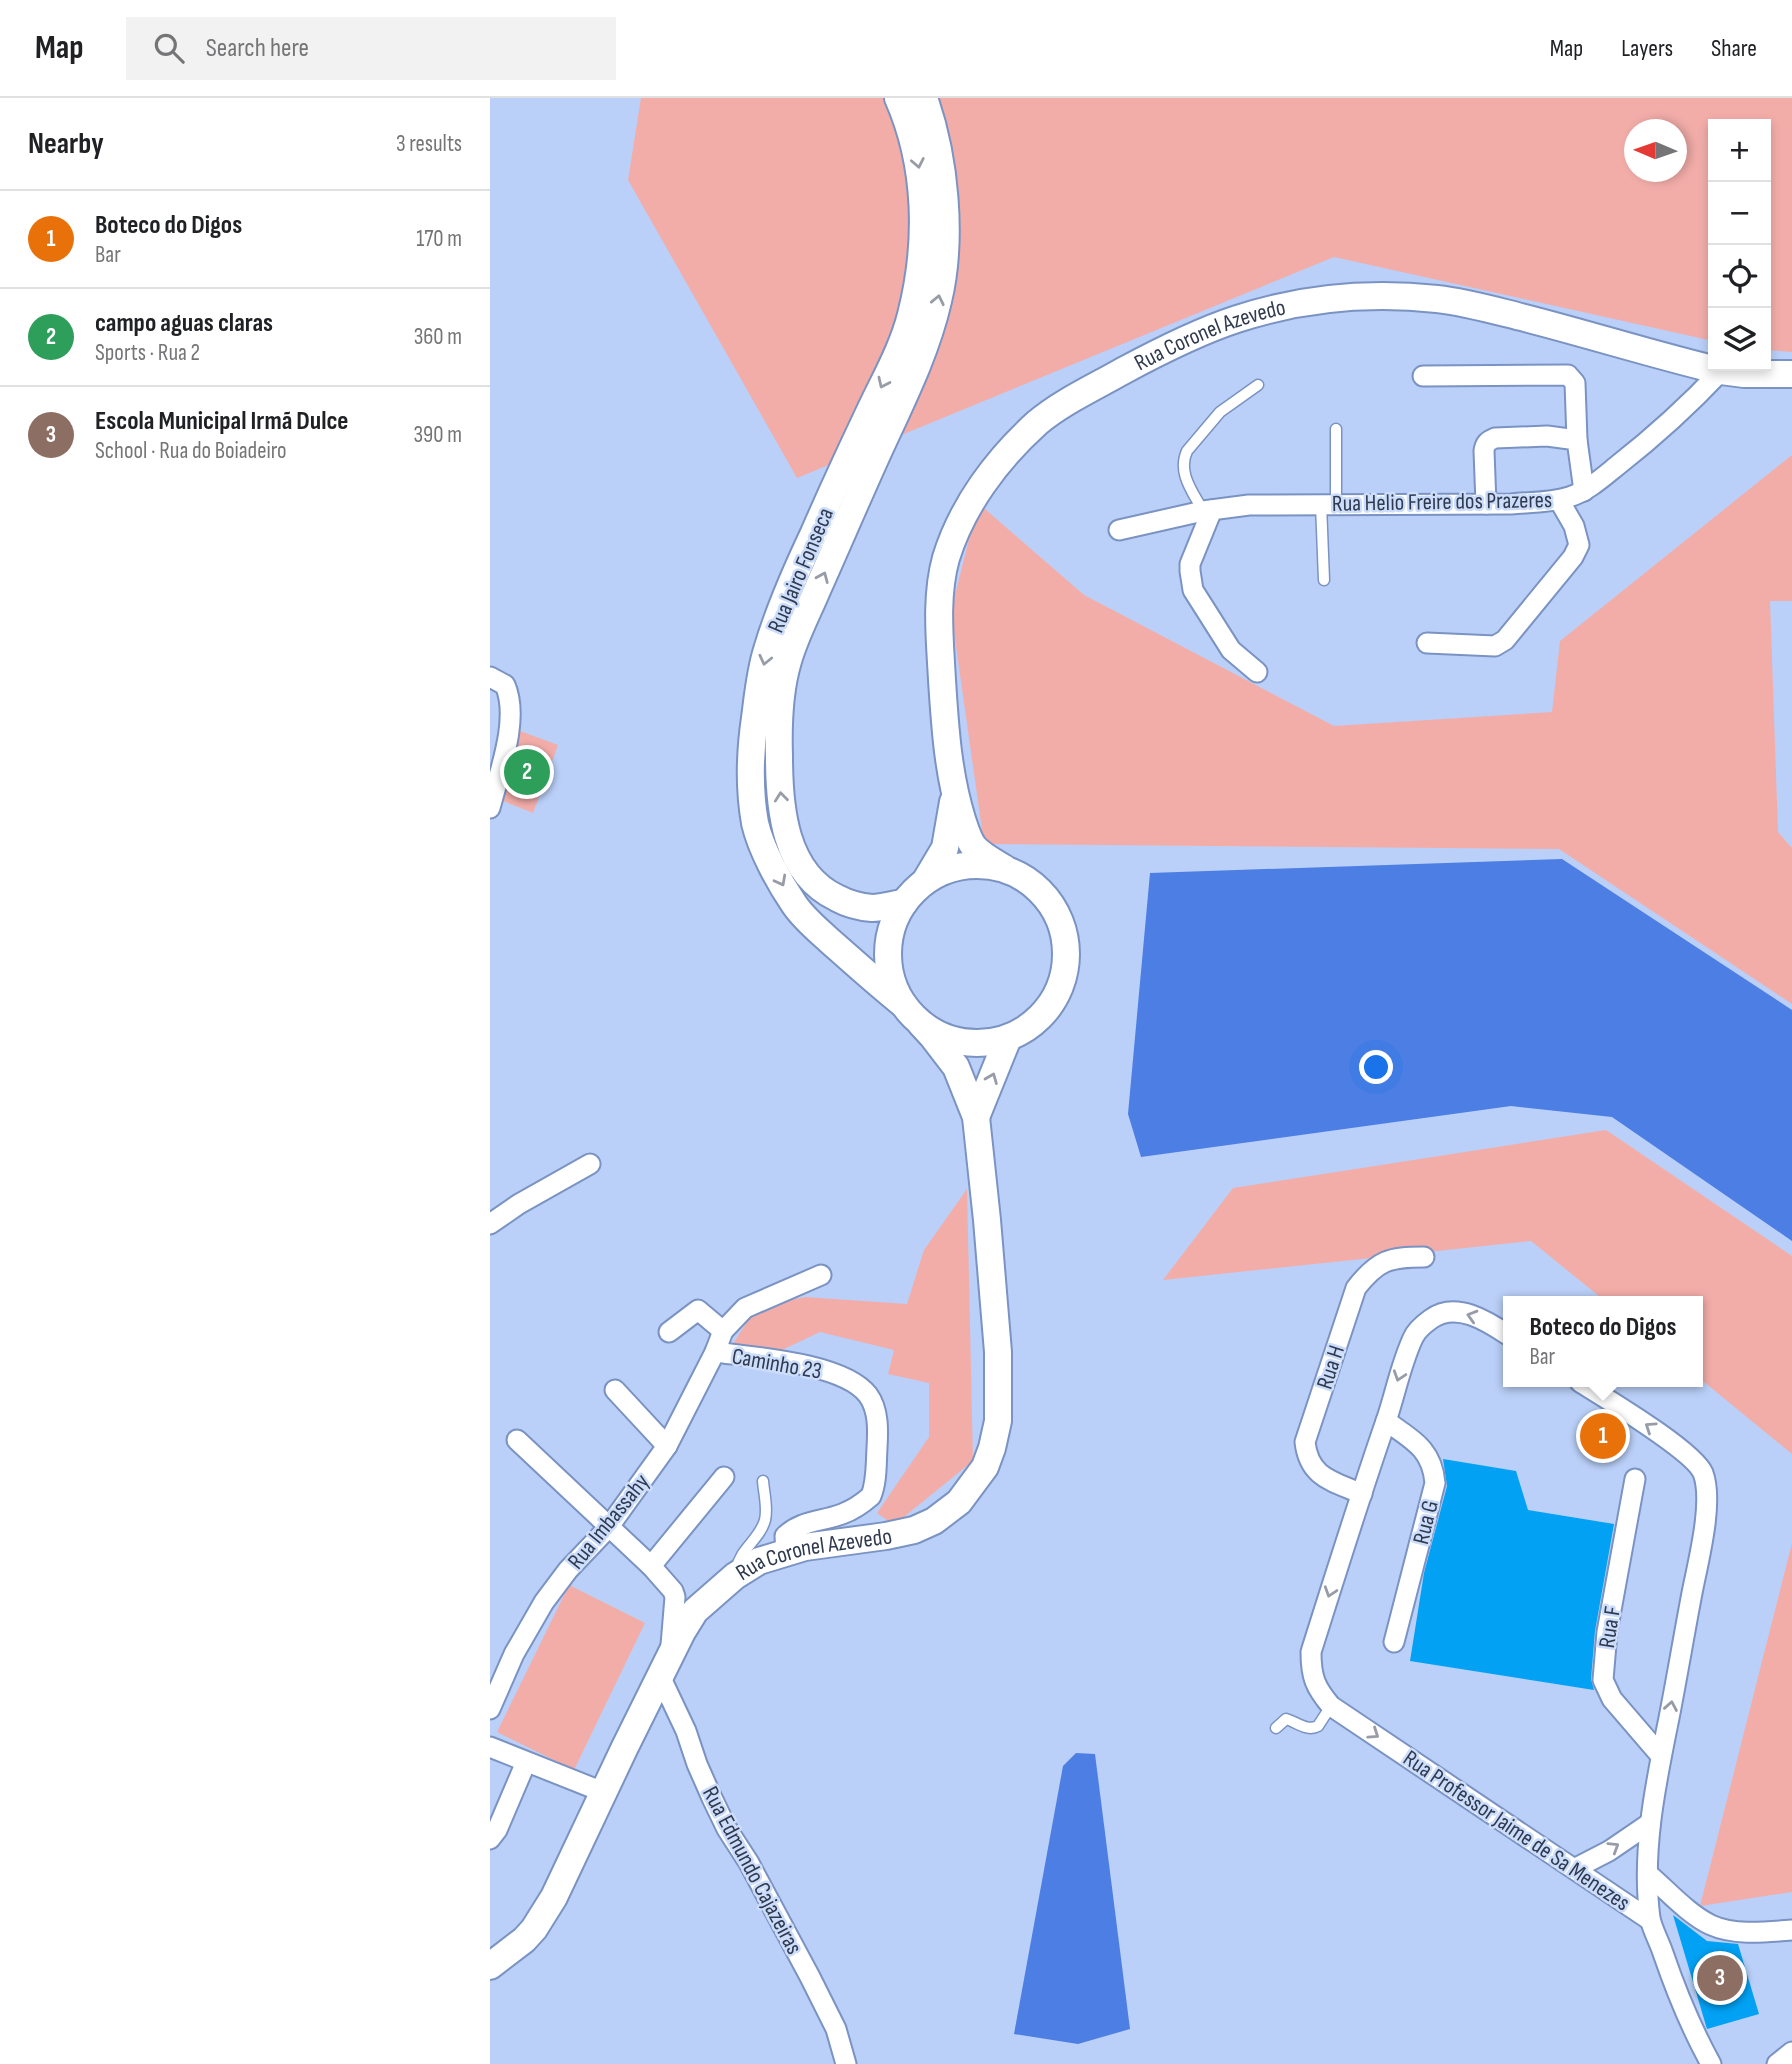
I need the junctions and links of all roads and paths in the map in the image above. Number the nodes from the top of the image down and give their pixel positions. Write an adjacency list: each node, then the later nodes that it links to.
1 (898, 98): 25 (main road, Rua Jairo Fonseca, one-way to 25)
2 (924, 98): 24 (main road, Rua Jairo Fonseca, one-way to 2)
3 (1708, 368): 20 (main road, Rua Coronel Azevedo)
4 (1721, 371): 5 (main road, Rua Coronel Azevedo); 10 (street, Rua Helio Freire dos Prazeres)
5 (1792, 374)
6 (1423, 376): 9 (street)
7 (1258, 385): 14 (lane)
8 (1336, 429): 12 (lane)
9 (1577, 440): 10 (street); 13 (street)
10 (1584, 491): 11 (street, Rua Helio Freire dos Prazeres)
11 (1559, 499): 13 (street, Rua Helio Freire dos Prazeres); 17 (street)
12 (1328, 504): 13 (street, Rua Helio Freire dos Prazeres); 14 (street, Rua Helio Freire dos Prazeres); 16 (lane)
13 (1486, 504)
14 (1207, 511): 15 (street, Rua Helio Freire dos Prazeres); 18 (street)
15 (1119, 530)
16 (1324, 580)
17 (1427, 643)
18 (1257, 672)
19 (490, 677): 21 (street)
20 (954, 793): 22 (main road); 23 (main road)
21 (490, 808)
22 (1004, 868): 23 (main road); 27 (main road)
23 (925, 881): 24 (main road)
24 (904, 903): 25 (main road)
25 (903, 1004): 26 (main road)
26 (921, 1024): 27 (main road); 28 (main road)
27 (1008, 1038): 28 (main road, one-way to 27)
28 (976, 1117): 47 (main road, Rua Coronel Azevedo)
29 (590, 1164): 30 (street)
30 (490, 1224)
31 (1424, 1257): 45 (street, Rua H)
32 (821, 1275): 33 (street, Rua Imbassahy)
33 (723, 1331): 34 (street); 36 (street, Rua Imbassahy)
34 (669, 1332)
35 (1503, 1332): 39 (street, Rua Professor Jaime de Sa Menezes, one-way to 39)
36 (715, 1352): 41 (street, Rua Imbassahy); 47 (street, Caminho 23)
37 (1588, 1387): 56 (street, Rua Professor Jaime de Sa Menezes, one-way to 37)
38 (615, 1390): 41 (street)
39 (1386, 1421): 45 (street, Rua Professor Jaime de Sa Menezes); 50 (street, Rua G)
40 (517, 1440): 46 (street)
41 (667, 1447): 46 (street, Rua Imbassahy)
42 (724, 1477): 48 (street)
43 (1635, 1479): 56 (street, Rua F)
44 (763, 1481): 49 (lane)
45 (1362, 1494): 52 (street, Rua Professor Jaime de Sa Menezes, one-way to 52)
46 (608, 1528): 48 (street); 53 (street, Rua Imbassahy)
47 (786, 1552): 49 (main road, Rua Coronel Azevedo)
48 (651, 1566): 51 (street)
49 (735, 1576): 51 (main road, Rua Coronel Azevedo)
50 (1394, 1642)
51 (666, 1666): 58 (main road, Rua Coronel Azevedo); 67 (street, Rua Edmundo Cajazeiras)
52 (1331, 1706): 54 (lane); 61 (street, Rua Professor Jaime de Sa Menezes, one-way to 61)
53 (490, 1709)
54 (1276, 1728)
55 (490, 1747): 57 (street)
56 (1661, 1756): 59 (street, Rua Professor Jaime de Sa Menezes)
57 (526, 1762): 58 (street); 60 (street)
58 (603, 1792): 65 (main road, Rua Coronel Azevedo)
59 (1650, 1823): 61 (street, one-way to 59); 62 (street, Rua Professor Jaime de Sa Menezes)
60 (490, 1839)
61 (1576, 1868): 63 (street, Rua Professor Jaime de Sa Menezes)
62 (1648, 1874): 63 (street, Rua Professor Jaime de Sa Menezes); 64 (street)
63 (1650, 1920): 68 (street)
64 (1792, 1930)
65 (490, 1966)
66 (1792, 2053): 69 (street)
67 (846, 2064)
68 (1711, 2064)
69 (1777, 2064)

